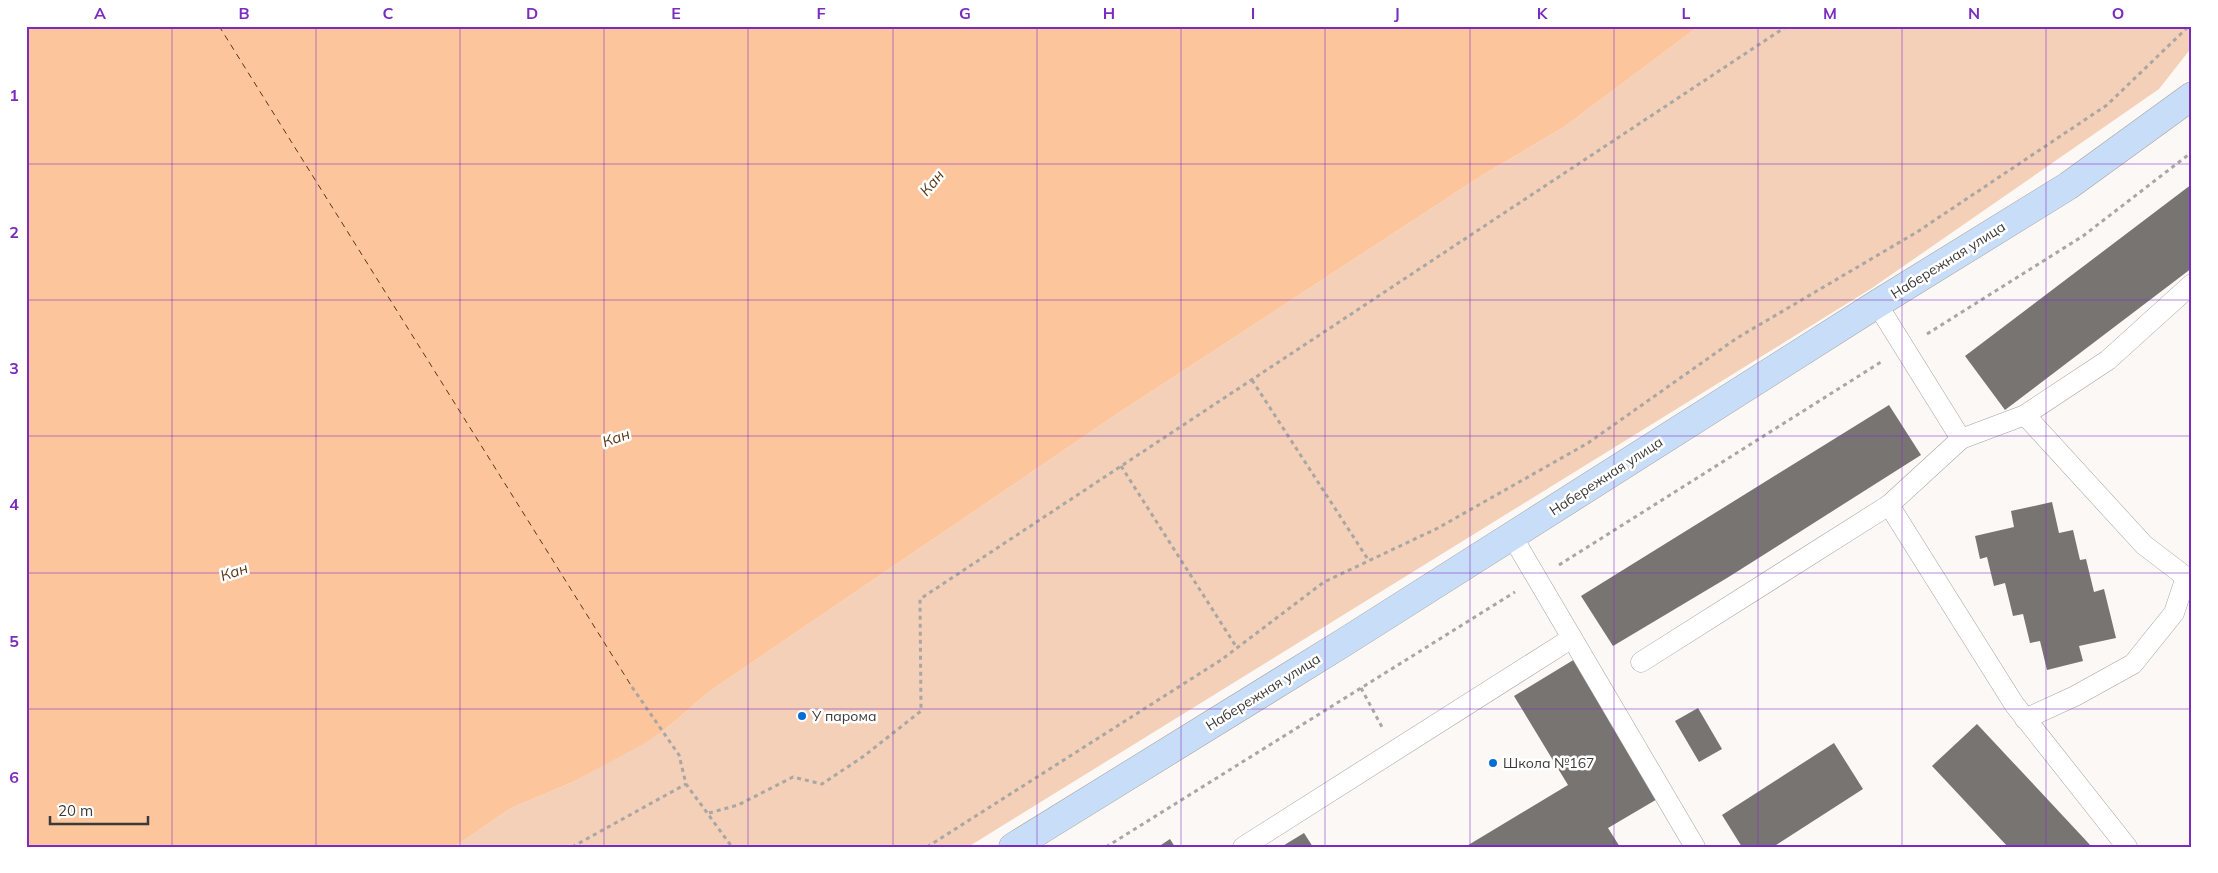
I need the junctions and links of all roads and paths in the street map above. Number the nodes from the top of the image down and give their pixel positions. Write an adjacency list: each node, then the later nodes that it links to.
1 (1787, 26): 8 (path)
2 (2189, 26): 14 (path)
3 (2192, 96): 6 (main road, Набережная улица)
4 (2192, 152): 7 (path)
5 (2192, 284): 9 (lane)
6 (1876, 304): 7 (lane); 13 (main road, Набережная улица)
7 (1904, 348): 10 (lane); 15 (path)
8 (1252, 380): 11 (path); 14 (path)
9 (2025, 415): 10 (lane); 21 (lane)
10 (1961, 439): 12 (lane)
11 (1121, 466): 17 (path); 24 (path)
12 (1889, 506): 18 (lane); 21 (lane)
13 (1512, 536): 15 (lane); 28 (main road, Набережная улица)
14 (1369, 561): 17 (path)
15 (1537, 579): 16 (lane); 20 (path)
16 (1572, 638): 22 (lane); 31 (lane)
17 (1237, 648): 27 (path)
18 (1641, 662)
19 (632, 688): 23 (path)
20 (1361, 688): 22 (path); 29 (path)
21 (2025, 719): 32 (lane)
22 (1394, 750): 30 (lane)
23 (686, 784): 24 (path); 25 (path)
24 (709, 813): 26 (path)
25 (572, 847)
26 (732, 847)
27 (927, 847)
28 (1013, 847)
29 (1106, 847)
30 (1243, 847)
31 (1695, 847)
32 (2127, 847)

